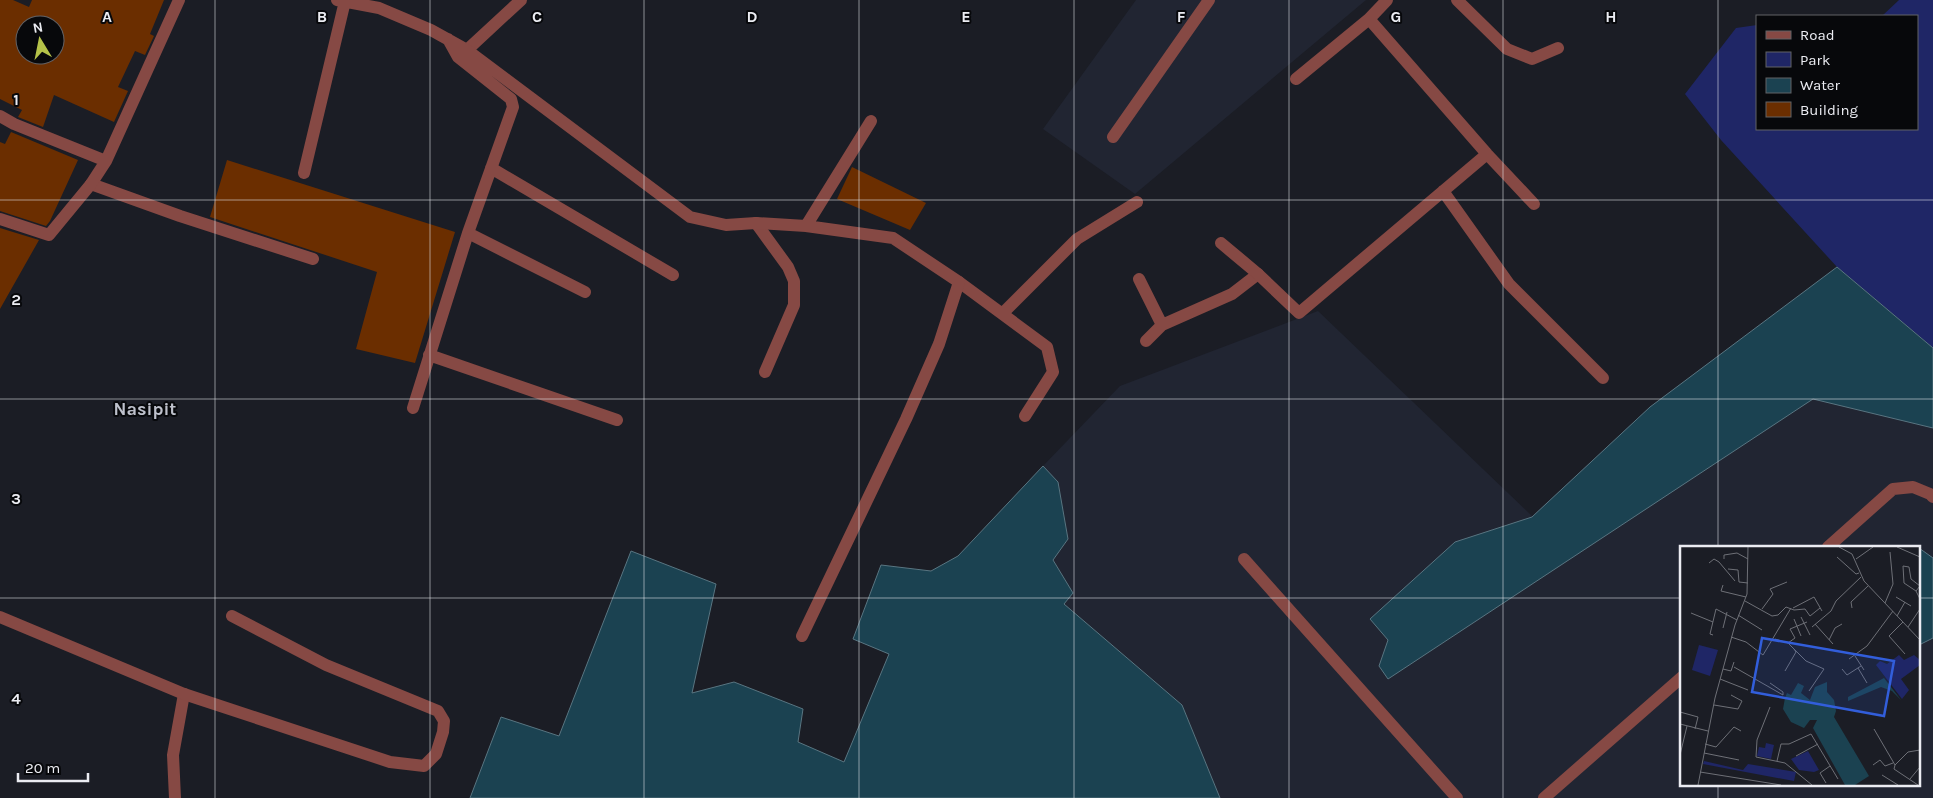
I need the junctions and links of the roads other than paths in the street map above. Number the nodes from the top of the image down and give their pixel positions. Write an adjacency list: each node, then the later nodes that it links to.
1 (179, 0): 17 (street)
2 (522, 0): 11 (street)
3 (1209, 0): 15 (street)
4 (1387, 0): 8 (street)
5 (1457, 0): 10 (street)
6 (341, 1): 7 (street); 19 (street)
7 (384, 4): 9 (street)
8 (1369, 19): 12 (street); 16 (street)
9 (448, 39): 11 (street); 18 (street)
10 (1558, 48)
11 (467, 50): 25 (street)
12 (1296, 79)
13 (0, 116): 17 (street)
14 (871, 121): 26 (street)
15 (1113, 137)
16 (1487, 154): 21 (street); 23 (street)
17 (106, 161): 20 (street)
18 (491, 168): 27 (street); 31 (street)
19 (304, 173)
20 (91, 184): 24 (street); 29 (street)
21 (1443, 191): 30 (street); 40 (street)
22 (1136, 202): 35 (street)
23 (1534, 204)
24 (0, 219)
25 (756, 224): 26 (street); 39 (street)
26 (806, 226): 33 (street)
27 (468, 233): 34 (street); 38 (street)
28 (1221, 243): 30 (street)
29 (313, 259)
30 (1258, 274): 36 (street)
31 (673, 275)
32 (1139, 279): 36 (street)
33 (959, 282): 35 (street); 49 (street)
34 (585, 292)
35 (1003, 313): 42 (street)
36 (1162, 325): 37 (street)
37 (1146, 341)
38 (429, 355): 41 (street); 43 (street)
39 (765, 372)
40 (1603, 378)
41 (413, 408)
42 (1025, 416)
43 (617, 420)
44 (1933, 497): 45 (street)
45 (1829, 546)
46 (1244, 559): 53 (street)
47 (232, 616): 51 (street)
48 (0, 617): 51 (street)
49 (802, 636)
50 (1680, 679): 54 (street)
51 (184, 694): 52 (street)
52 (174, 798)
53 (1457, 798)
54 (1544, 798)

